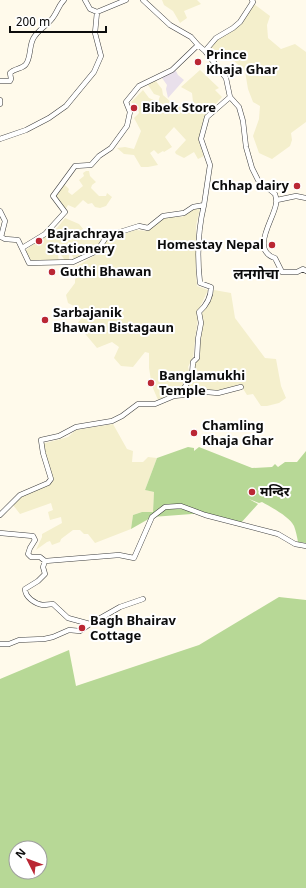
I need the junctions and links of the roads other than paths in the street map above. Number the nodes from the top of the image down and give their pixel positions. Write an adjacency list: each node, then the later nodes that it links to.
1 (64, 0): 9 (street)
2 (85, 0): 6 (street)
3 (126, 0): 6 (street)
4 (143, 0): 7 (street)
5 (252, 0): 8 (street)
6 (97, 12): 13 (street)
7 (198, 45): 8 (street); 18 (street)
8 (205, 51): 10 (street)
9 (0, 81)
10 (230, 96): 15 (street); 16 (street)
11 (0, 100): 12 (street)
12 (0, 104)
13 (0, 139)
14 (306, 198): 15 (street)
15 (277, 200): 19 (street)
16 (204, 205): 18 (street); 21 (street)
17 (0, 211): 18 (street)
18 (22, 248)
19 (306, 272)
20 (241, 387): 21 (street)
21 (183, 395): 22 (street)
22 (0, 515)
23 (0, 533): 25 (street)
24 (306, 546): 25 (street)
25 (45, 561): 27 (street)
26 (143, 599): 27 (street)
27 (90, 624): 28 (street)
28 (0, 644)

